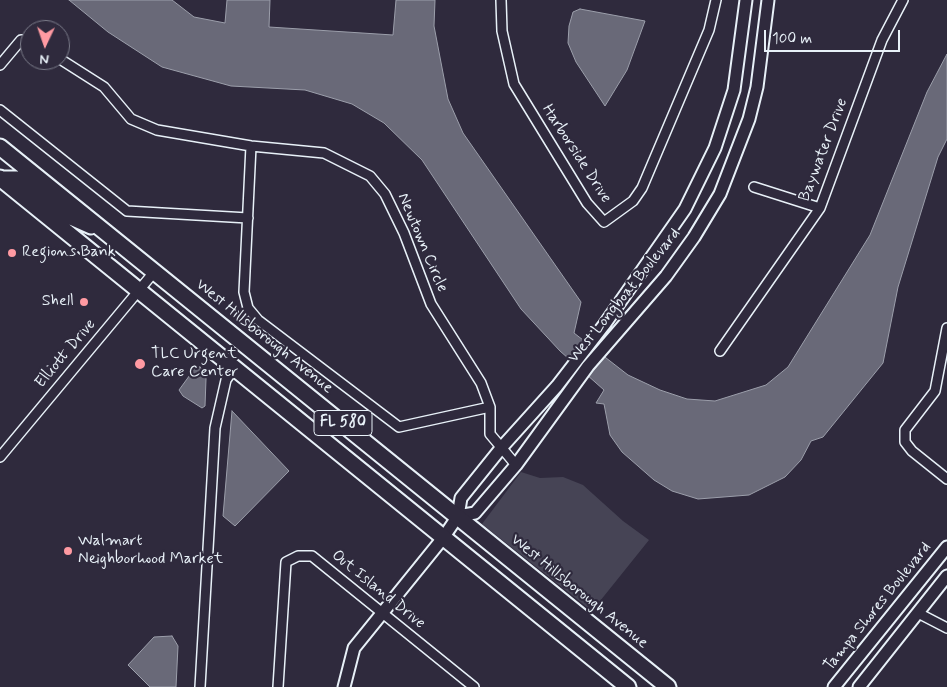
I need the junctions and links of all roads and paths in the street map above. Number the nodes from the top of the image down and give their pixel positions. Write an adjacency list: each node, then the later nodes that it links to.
1 (501, 0): 2 (street, Harborside Drive)
2 (716, 0)
3 (746, 0): 25 (street, West Longboat Boulevard)
4 (768, 0): 27 (street, West Longboat Boulevard)
5 (903, 0): 16 (street, Baywater Drive)
6 (20, 41): 7 (street)
7 (0, 66)
8 (70, 66): 10 (street, Newtown Circle)
9 (0, 110): 17 (street)
10 (252, 146): 17 (street); 24 (street, Newtown Circle)
11 (0, 147): 13 (main road, West Hillsborough Avenue / FL 580)
12 (0, 160): 13 (main road)
13 (16, 160): 18 (main road, West Hillsborough Avenue / FL 580)
14 (1, 178): 18 (main road); 20 (main road, FL 580)
15 (754, 187): 16 (street)
16 (820, 208): 22 (street, Baywater Drive)
17 (248, 218): 24 (street)
18 (108, 234): 19 (main road, West Hillsborough Avenue / FL 580)
19 (155, 271): 20 (street, Elliott Drive); 29 (main road, West Hillsborough Avenue / FL 580)
20 (140, 290): 23 (main road, FL 580); 26 (street, Elliott Drive)
21 (947, 328): 28 (street)
22 (720, 350)
23 (235, 367): 30 (main road, FL 580); 36 (street)
24 (490, 407): 25 (street, Newtown Circle)
25 (502, 448): 27 (street, Newtown Circle); 29 (street, West Longboat Boulevard)
26 (0, 457)
27 (516, 465): 29 (street, West Longboat Boulevard)
28 (947, 479)
29 (458, 516): 30 (street, West Longboat Boulevard); 41 (main road, West Hillsborough Avenue / FL 580)
30 (443, 538): 33 (street, West Longboat Boulevard); 40 (main road, FL 580)
31 (947, 547): 42 (street, Tampa Shores Boulevard)
32 (947, 576): 34 (street)
33 (383, 613): 37 (street, Out Island Drive); 38 (street, West Longboat Boulevard); 39 (street, Out Island Drive)
34 (918, 613): 35 (street); 43 (street)
35 (947, 628)
36 (200, 687)
37 (278, 687)
38 (344, 687)
39 (474, 687)
40 (628, 687)
41 (668, 687)
42 (834, 687)
43 (859, 687)

